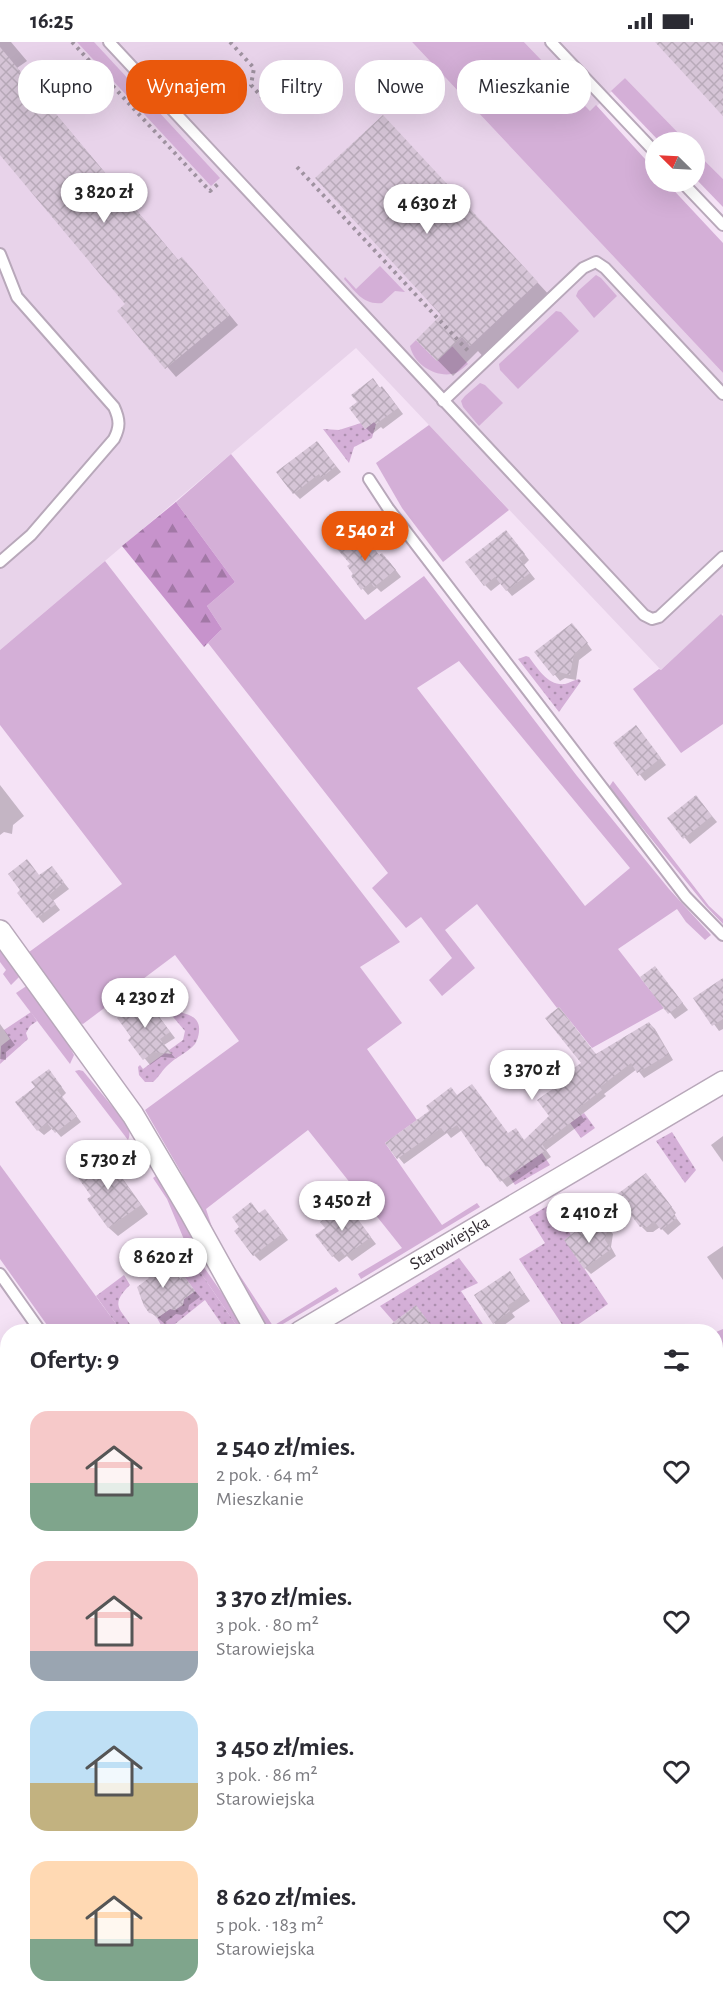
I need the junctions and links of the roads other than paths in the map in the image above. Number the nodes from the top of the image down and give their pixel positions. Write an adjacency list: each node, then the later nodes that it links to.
1 (109, 42): 8 (lane)
2 (551, 42): 3 (lane)
3 (645, 141)
4 (692, 192): 5 (lane)
5 (723, 225)
6 (0, 254): 11 (lane)
7 (723, 394): 8 (lane)
8 (443, 400): 10 (lane)
9 (369, 479): 13 (lane)
10 (723, 556)
11 (0, 562)
12 (0, 931): 17 (street)
13 (723, 934)
14 (723, 1082): 18 (street, Starowiejska)
15 (0, 1274): 16 (lane)
16 (35, 1324)
17 (253, 1324)
18 (314, 1324)

